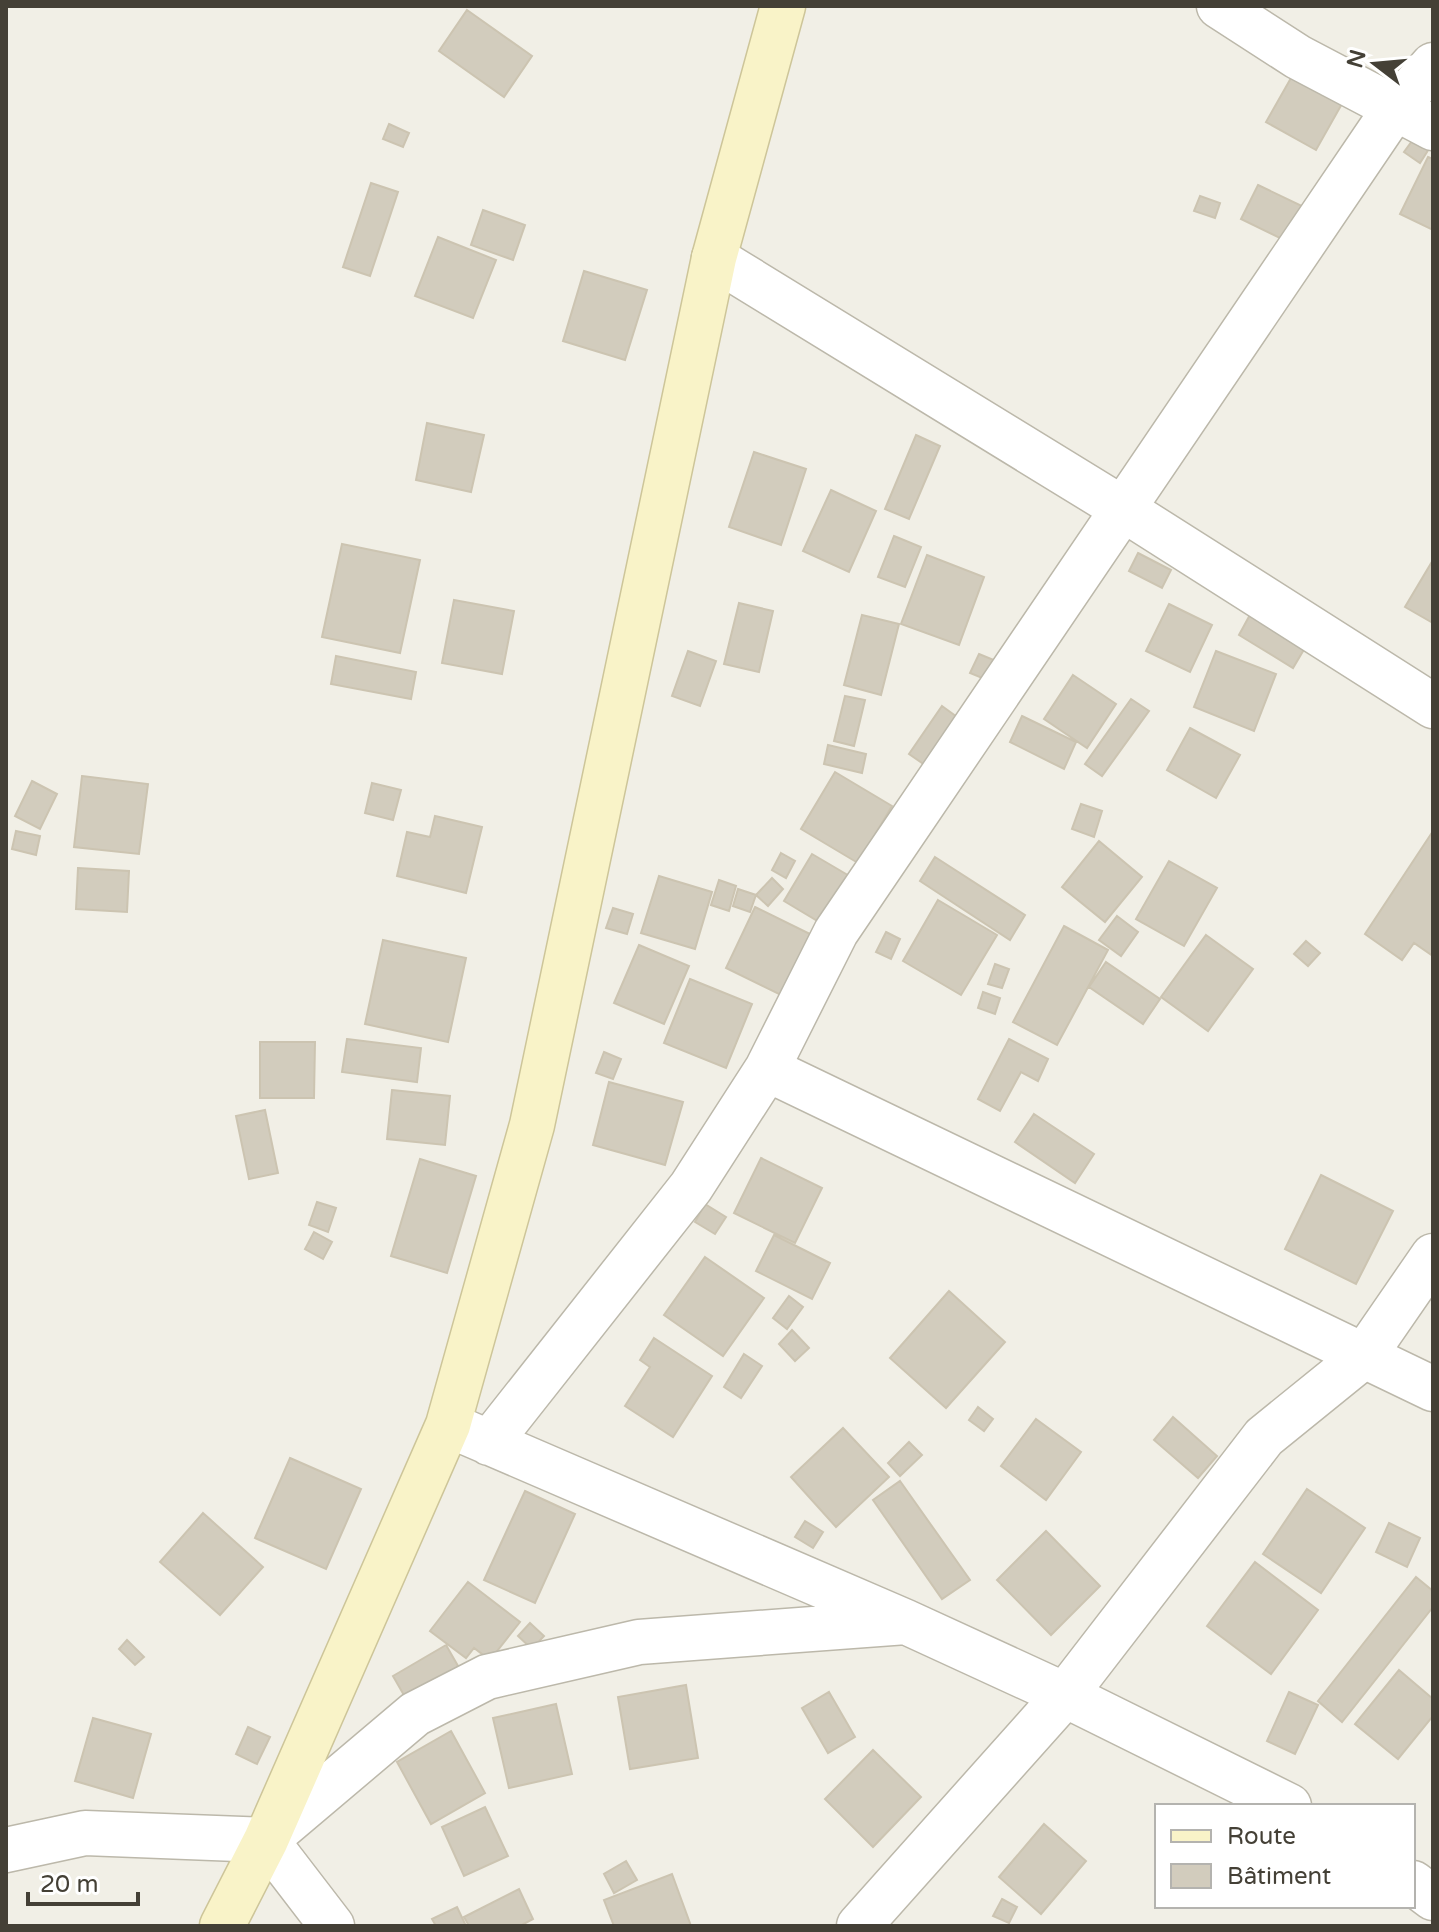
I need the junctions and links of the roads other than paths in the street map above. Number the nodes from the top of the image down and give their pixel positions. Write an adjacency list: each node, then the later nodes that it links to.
1 (783, 6): 5 (street)
2 (1219, 6): 4 (street)
3 (1433, 65): 4 (street)
4 (1414, 118): 6 (street)
5 (714, 258): 6 (street); 12 (street)
6 (1123, 509): 7 (street); 8 (street)
7 (1433, 706)
8 (767, 1069): 10 (street); 13 (street)
9 (1433, 1256): 10 (street)
10 (1364, 1356): 11 (street); 15 (street)
11 (1433, 1389)
12 (448, 1425): 13 (street); 17 (street)
13 (489, 1443): 14 (street)
14 (906, 1622): 15 (street); 17 (street)
15 (1065, 1695): 16 (street); 23 (street)
16 (1285, 1804)
17 (266, 1840): 18 (street); 21 (street); 22 (street)
18 (6, 1850)
19 (1415, 1884): 20 (street)
20 (1433, 1898)
21 (222, 1926)
22 (332, 1926)
23 (859, 1926)

